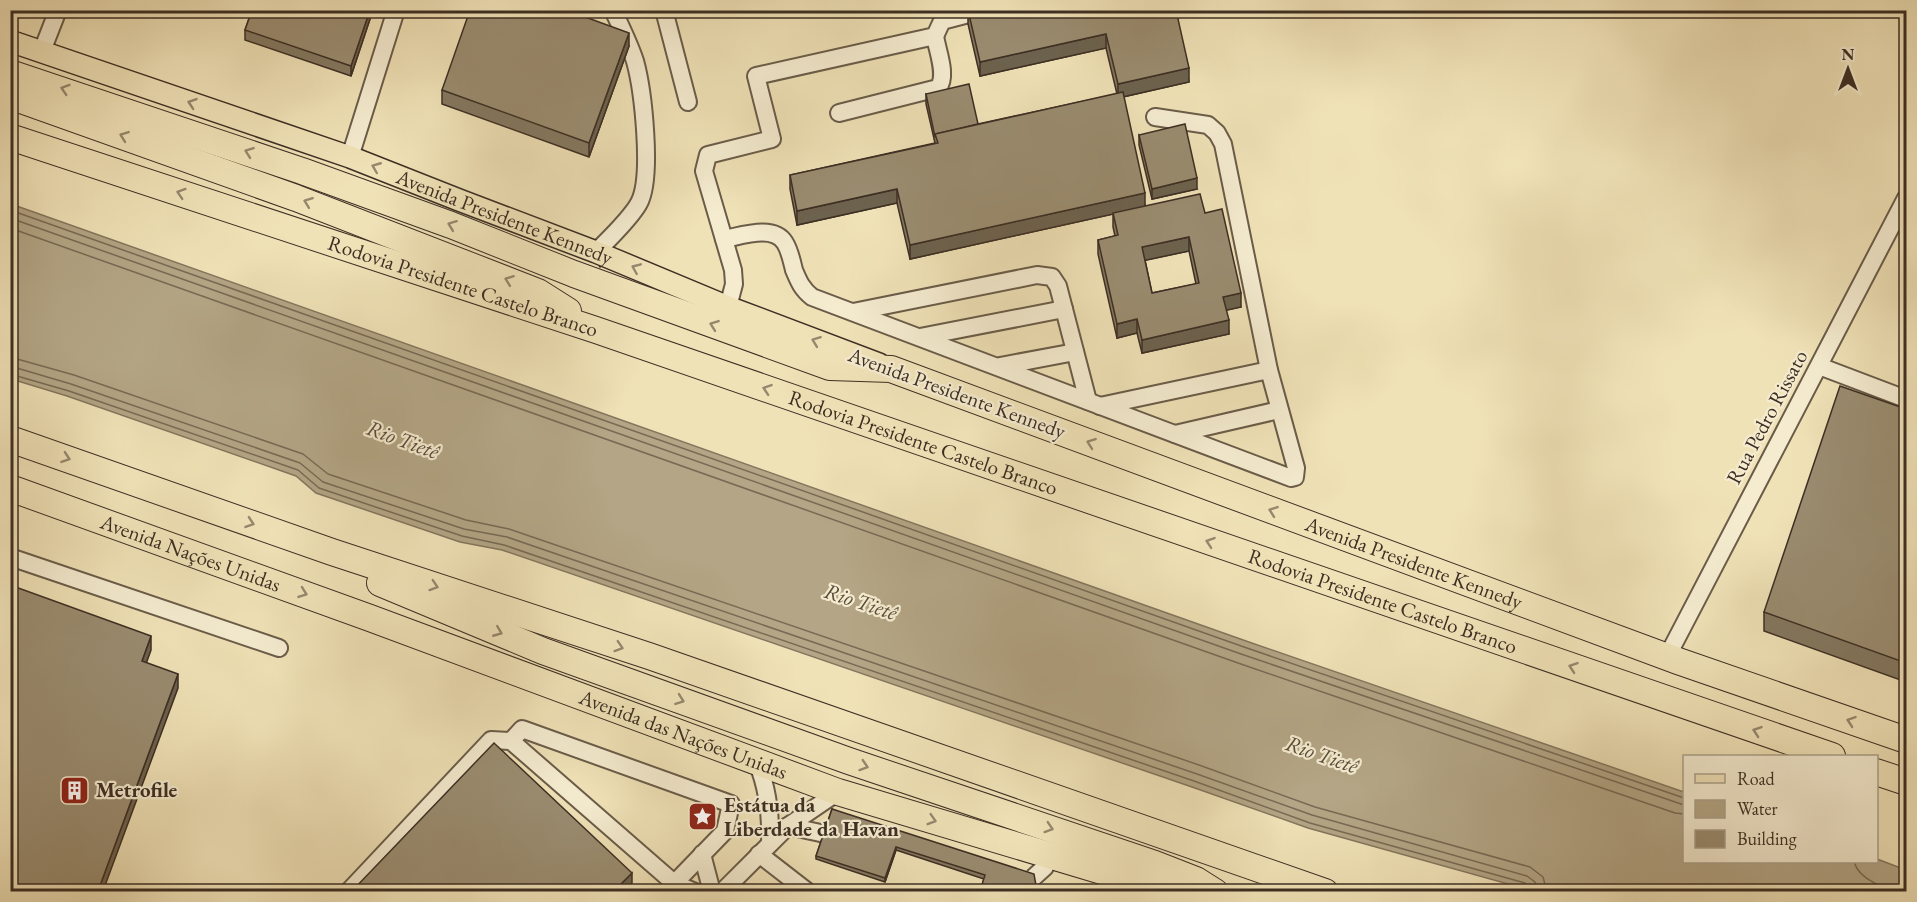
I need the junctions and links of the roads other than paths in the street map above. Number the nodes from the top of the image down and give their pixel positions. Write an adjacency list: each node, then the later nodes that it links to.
1 (58, 10): 8 (street)
2 (396, 10): 15 (street)
3 (612, 10): 18 (street)
4 (664, 10): 11 (street)
5 (984, 10): 6 (street)
6 (934, 36): 12 (street); 17 (street)
7 (10, 41): 8 (main road, Avenida Presidente Kennedy)
8 (42, 51): 15 (main road, Avenida Presidente Kennedy, one-way to 8)
9 (10, 73): 27 (highway, one-way to 9)
10 (10, 96): 22 (highway, one-way to 10)
11 (688, 102)
12 (839, 113)
13 (1155, 117): 28 (street)
14 (10, 137): 22 (highway, Rodovia Presidente Castelo Branco, one-way to 14)
15 (350, 156): 18 (main road, Avenida Presidente Kennedy, one-way to 15)
16 (1906, 198): 25 (street, Rua Pedro Rissato)
17 (724, 239): 19 (street); 21 (street)
18 (596, 252): 19 (main road, Avenida Presidente Kennedy, one-way to 18)
19 (728, 307): 27 (main road, Avenida Presidente Kennedy, one-way to 19)
20 (1064, 309): 21 (street); 23 (street); 24 (street)
21 (853, 312): 23 (street)
22 (596, 330): 42 (highway, Rodovia Presidente Castelo Branco, one-way to 22)
23 (920, 338): 26 (street)
24 (1075, 352): 26 (street); 30 (street)
25 (1819, 366): 29 (street); 39 (street, Rua Pedro Rissato)
26 (999, 367): 30 (street)
27 (891, 369): 39 (highway, Avenida Presidente Kennedy, one-way to 27)
28 (1269, 370): 30 (street); 31 (street)
29 (1906, 399)
30 (1094, 404): 32 (street)
31 (1279, 410): 32 (street); 32 (street)
32 (1175, 434)
33 (10, 439): 35 (highway, one-way to 35)
34 (10, 488): 37 (highway, Avenida Nações Unidas, one-way to 37)
35 (332, 552): 60 (highway, one-way to 60); 61 (highway, one-way to 61)
36 (10, 557): 38 (street)
37 (370, 618): 43 (highway, Avenida das Nações Unidas)
38 (279, 648)
39 (1667, 657): 40 (highway, Avenida Presidente Kennedy, one-way to 39)
40 (1906, 740)
41 (512, 741): 50 (street); 53 (street); 54 (street)
42 (1829, 755)
43 (757, 762): 46 (highway, Avenida das Nações Unidas); 49 (street)
44 (1878, 773): 45 (highway)
45 (1906, 782)
46 (838, 792): 47 (street); 51 (highway, Avenida das Nações Unidas, one-way to 51)
47 (788, 826): 48 (street); 49 (street)
48 (825, 834)
49 (765, 848): 57 (street); 58 (street)
50 (702, 854): 53 (street); 56 (street)
51 (1050, 855): 52 (street); 59 (highway, Avenida das Nações Unidas)
52 (1034, 877)
53 (670, 887): 55 (street)
54 (348, 891)
55 (694, 891)
56 (712, 891)
57 (722, 891)
58 (808, 891)
59 (1172, 891)
60 (1215, 891)
61 (1325, 891)

